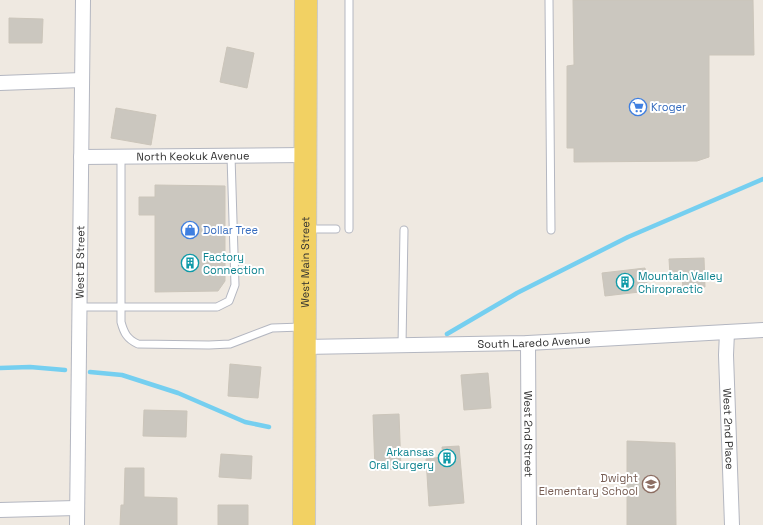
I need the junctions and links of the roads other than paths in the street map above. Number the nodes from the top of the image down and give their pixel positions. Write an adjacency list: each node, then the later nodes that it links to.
1 (83, 0): 5 (street, West B Street)
2 (306, 0): 7 (main road, West Main Street)
3 (349, 0): 13 (lane)
4 (548, 0): 15 (lane)
5 (82, 80): 6 (street); 10 (street, West B Street)
6 (0, 84)
7 (305, 155): 8 (street, North Keokuk Avenue); 11 (main road, West Main Street)
8 (231, 156): 9 (street, North Keokuk Avenue); 17 (lane)
9 (121, 157): 10 (street, North Keokuk Avenue); 17 (lane)
10 (81, 158): 16 (street, West B Street)
11 (305, 229): 12 (lane); 20 (main road, West Main Street)
12 (336, 229)
13 (349, 229)
14 (404, 230): 22 (lane)
15 (551, 230)
16 (79, 307): 17 (lane); 23 (street, West B Street)
17 (120, 307): 20 (lane)
18 (763, 330): 19 (street, South Laredo Avenue)
19 (727, 332): 21 (street, South Laredo Avenue); 28 (street, West 2nd Place)
20 (304, 337): 22 (street, South Laredo Avenue); 26 (main road, West Main Street)
21 (528, 342): 22 (street, South Laredo Avenue); 27 (street, West 2nd Street)
22 (402, 345)
23 (76, 508): 24 (street); 25 (street, West B Street)
24 (0, 510)
25 (76, 525)
26 (304, 525)
27 (529, 525)
28 (732, 525)

